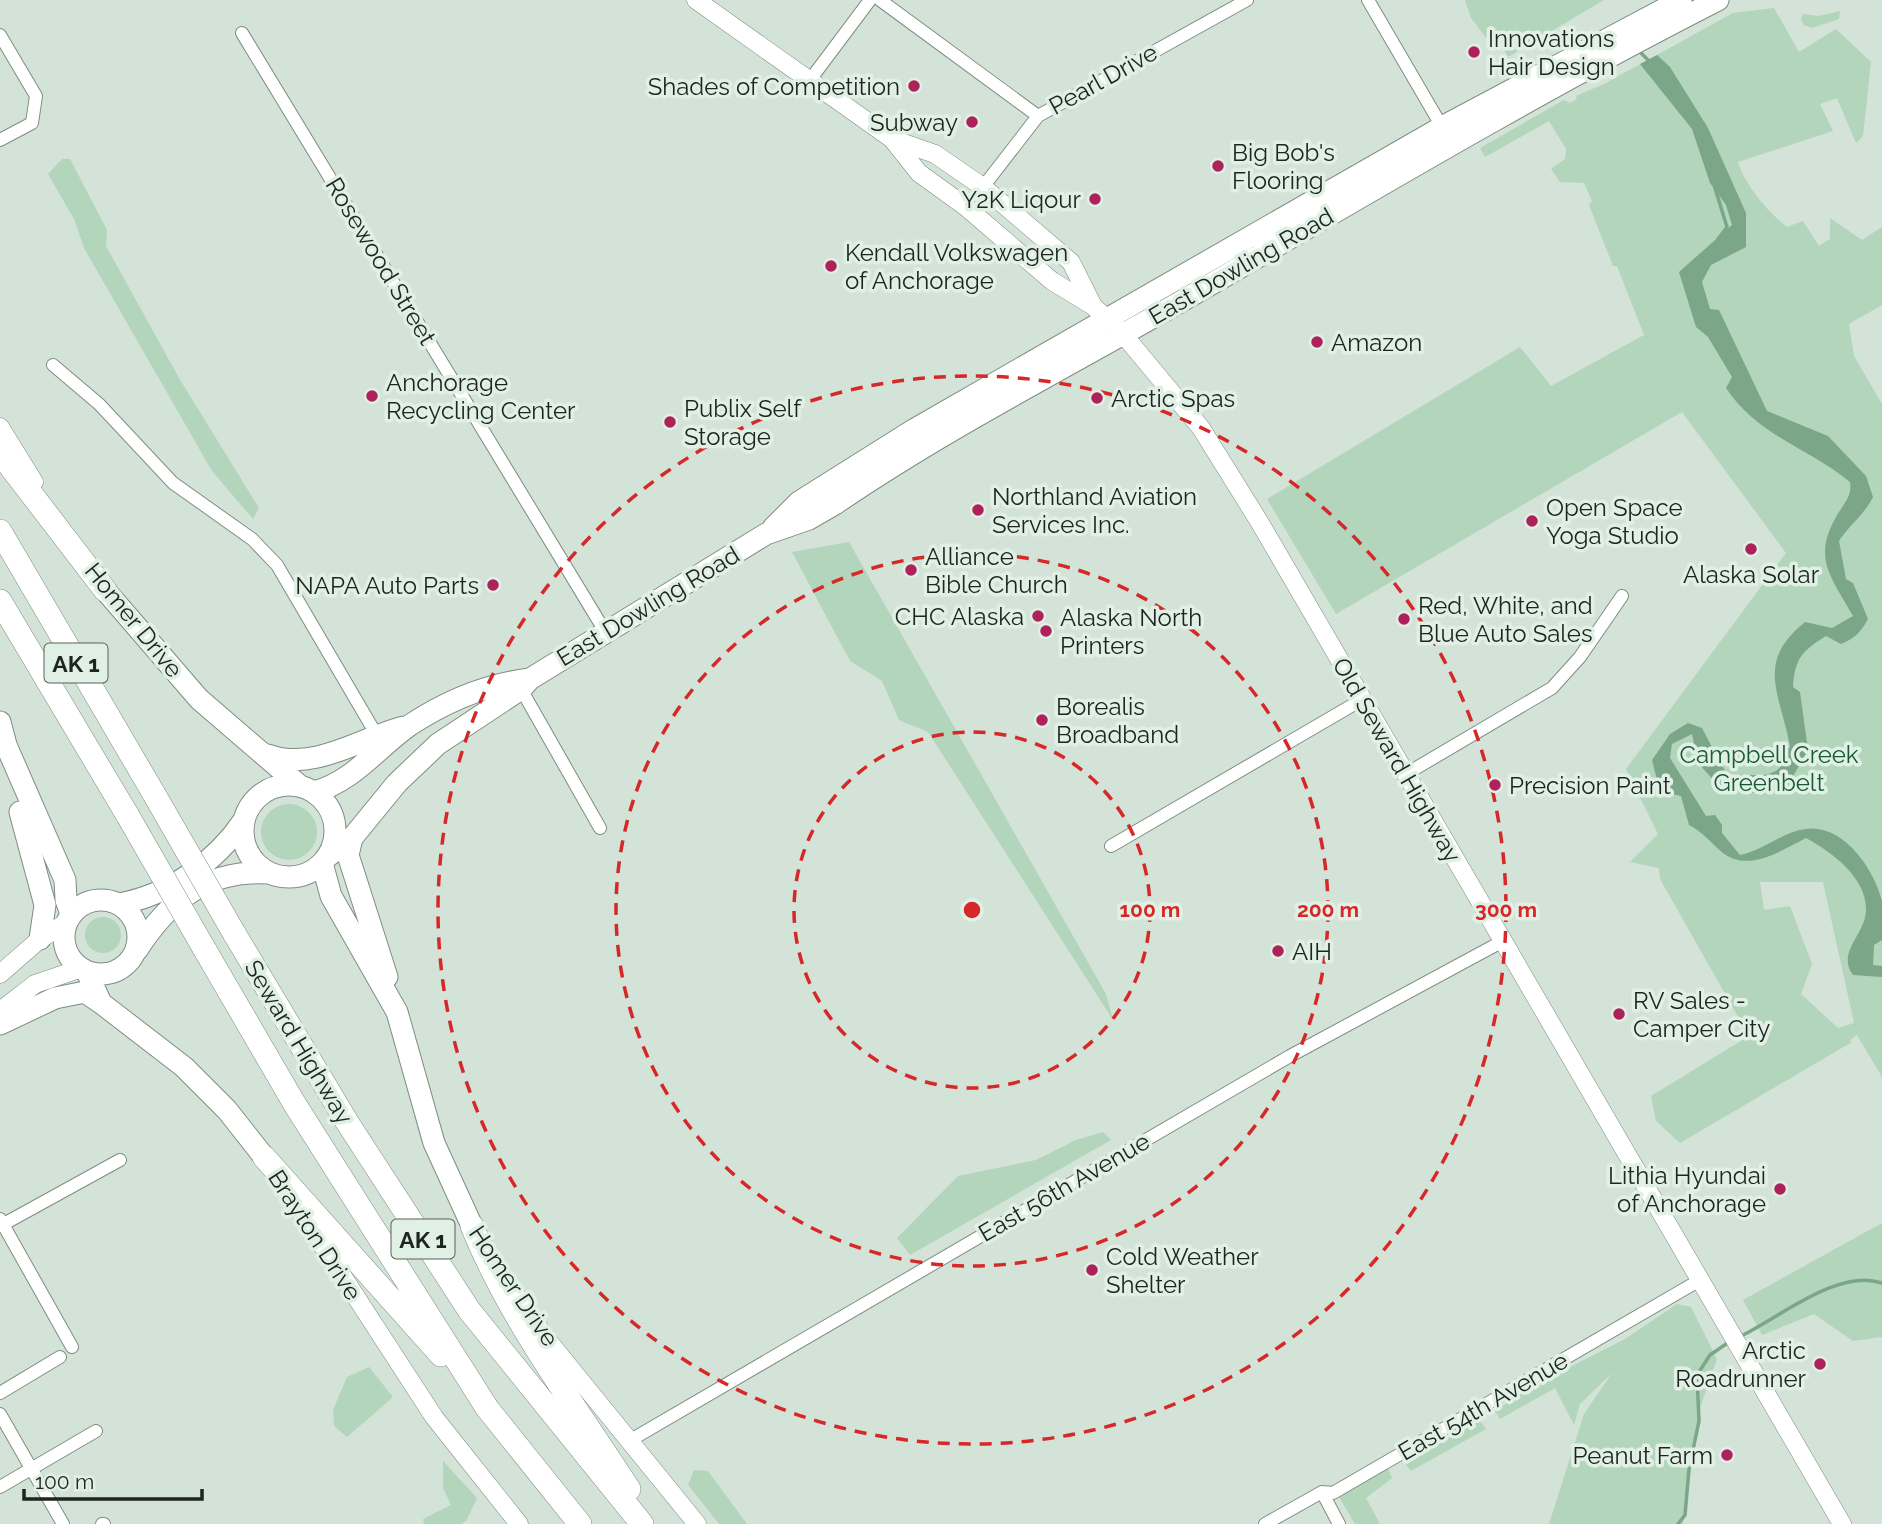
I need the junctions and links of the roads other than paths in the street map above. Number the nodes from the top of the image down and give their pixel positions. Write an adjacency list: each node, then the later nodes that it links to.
1 (696, 0): 11 (main road, Old Seward Highway)
2 (870, 0): 11 (street)
3 (880, 0): 12 (street)
4 (1247, 0): 12 (street, Pearl Drive)
5 (1368, 0): 13 (street)
6 (1681, 0): 8 (main road, East Dowling Road)
7 (1718, 0): 8 (main road, East Dowling Road)
8 (1665, 18): 13 (main road, East Dowling Road)
9 (242, 33): 25 (street, Rosewood Street)
10 (0, 35): 15 (street)
11 (810, 80): 14 (main road, Old Seward Highway)
12 (1038, 117): 16 (street, Pearl Drive)
13 (1447, 136): 17 (main road, East Dowling Road)
14 (892, 139): 16 (main road, Old Seward Highway); 17 (main road, Old Seward Highway)
15 (0, 140)
16 (983, 187): 17 (main road, Old Seward Highway)
17 (1108, 319): 25 (main road, East Dowling Road); 27 (main road, Old Seward Highway)
18 (53, 365): 30 (street)
19 (0, 427): 22 (main road, Homer Drive)
20 (0, 453): 22 (highway)
21 (0, 531): 70 (highway, Seward Highway / AK 1, bridge)
22 (105, 590): 32 (main road, Homer Drive)
23 (1622, 596): 33 (street)
24 (0, 601): 60 (highway, Seward Highway / AK 1, bridge)
25 (606, 633): 26 (main road, East Dowling Road)
26 (525, 684): 29 (main road, East Dowling Road); 36 (street); 37 (main road, East Dowling Road)
27 (1363, 699): 33 (main road, Old Seward Highway); 38 (street)
28 (0, 722): 31 (main road)
29 (410, 726): 30 (main road); 34 (main road, East Dowling Road)
30 (376, 734): 32 (main road)
31 (6, 745): 42 (main road); 43 (main road)
32 (266, 754): 34 (main road, Homer Drive)
33 (1406, 774): 44 (main road, Old Seward Highway)
34 (307, 789): 35 (main road); 39 (main road)
35 (244, 820): 40 (main road); 41 (main road)
36 (600, 828)
37 (352, 838): 39 (main road, East Dowling Road); 50 (main road)
38 (1111, 846)
39 (324, 860): 40 (main road); 50 (main road, Homer Drive)
40 (269, 873): 45 (main road)
41 (119, 904): 42 (main road); 45 (main road)
42 (69, 918): 43 (main road); 46 (main road)
43 (40, 939): 47 (main road)
44 (1503, 941): 56 (main road, Old Seward Highway); 63 (street, East 56th Avenue)
45 (130, 960): 46 (main road)
46 (85, 970): 48 (main road, Brayton Drive); 49 (main road)
47 (0, 974)
48 (101, 1003): 51 (main road); 52 (main road, Brayton Drive)
49 (0, 1011)
50 (397, 1012): 55 (main road, Homer Drive)
51 (0, 1024)
52 (264, 1157): 60 (highway); 68 (main road, Brayton Drive)
53 (120, 1160): 54 (street)
54 (1, 1223): 57 (street)
55 (472, 1226): 63 (main road, Homer Drive); 71 (highway)
56 (1700, 1280): 66 (street, East 54th Avenue); 75 (main road, Old Seward Highway)
57 (72, 1347)
58 (60, 1357): 59 (street)
59 (0, 1393)
60 (487, 1408): 69 (highway, Seward Highway / AK 1)
61 (0, 1414): 64 (street)
62 (96, 1431): 64 (street)
63 (629, 1441): 72 (main road, Homer Drive)
64 (31, 1468): 65 (street); 67 (street)
65 (0, 1487)
66 (1322, 1492): 73 (street, East 54th Avenue); 74 (street)
67 (63, 1524)
68 (519, 1524)
69 (580, 1524)
70 (642, 1524)
71 (652, 1524)
72 (698, 1524)
73 (1265, 1524)
74 (1339, 1524)
75 (1842, 1524)

